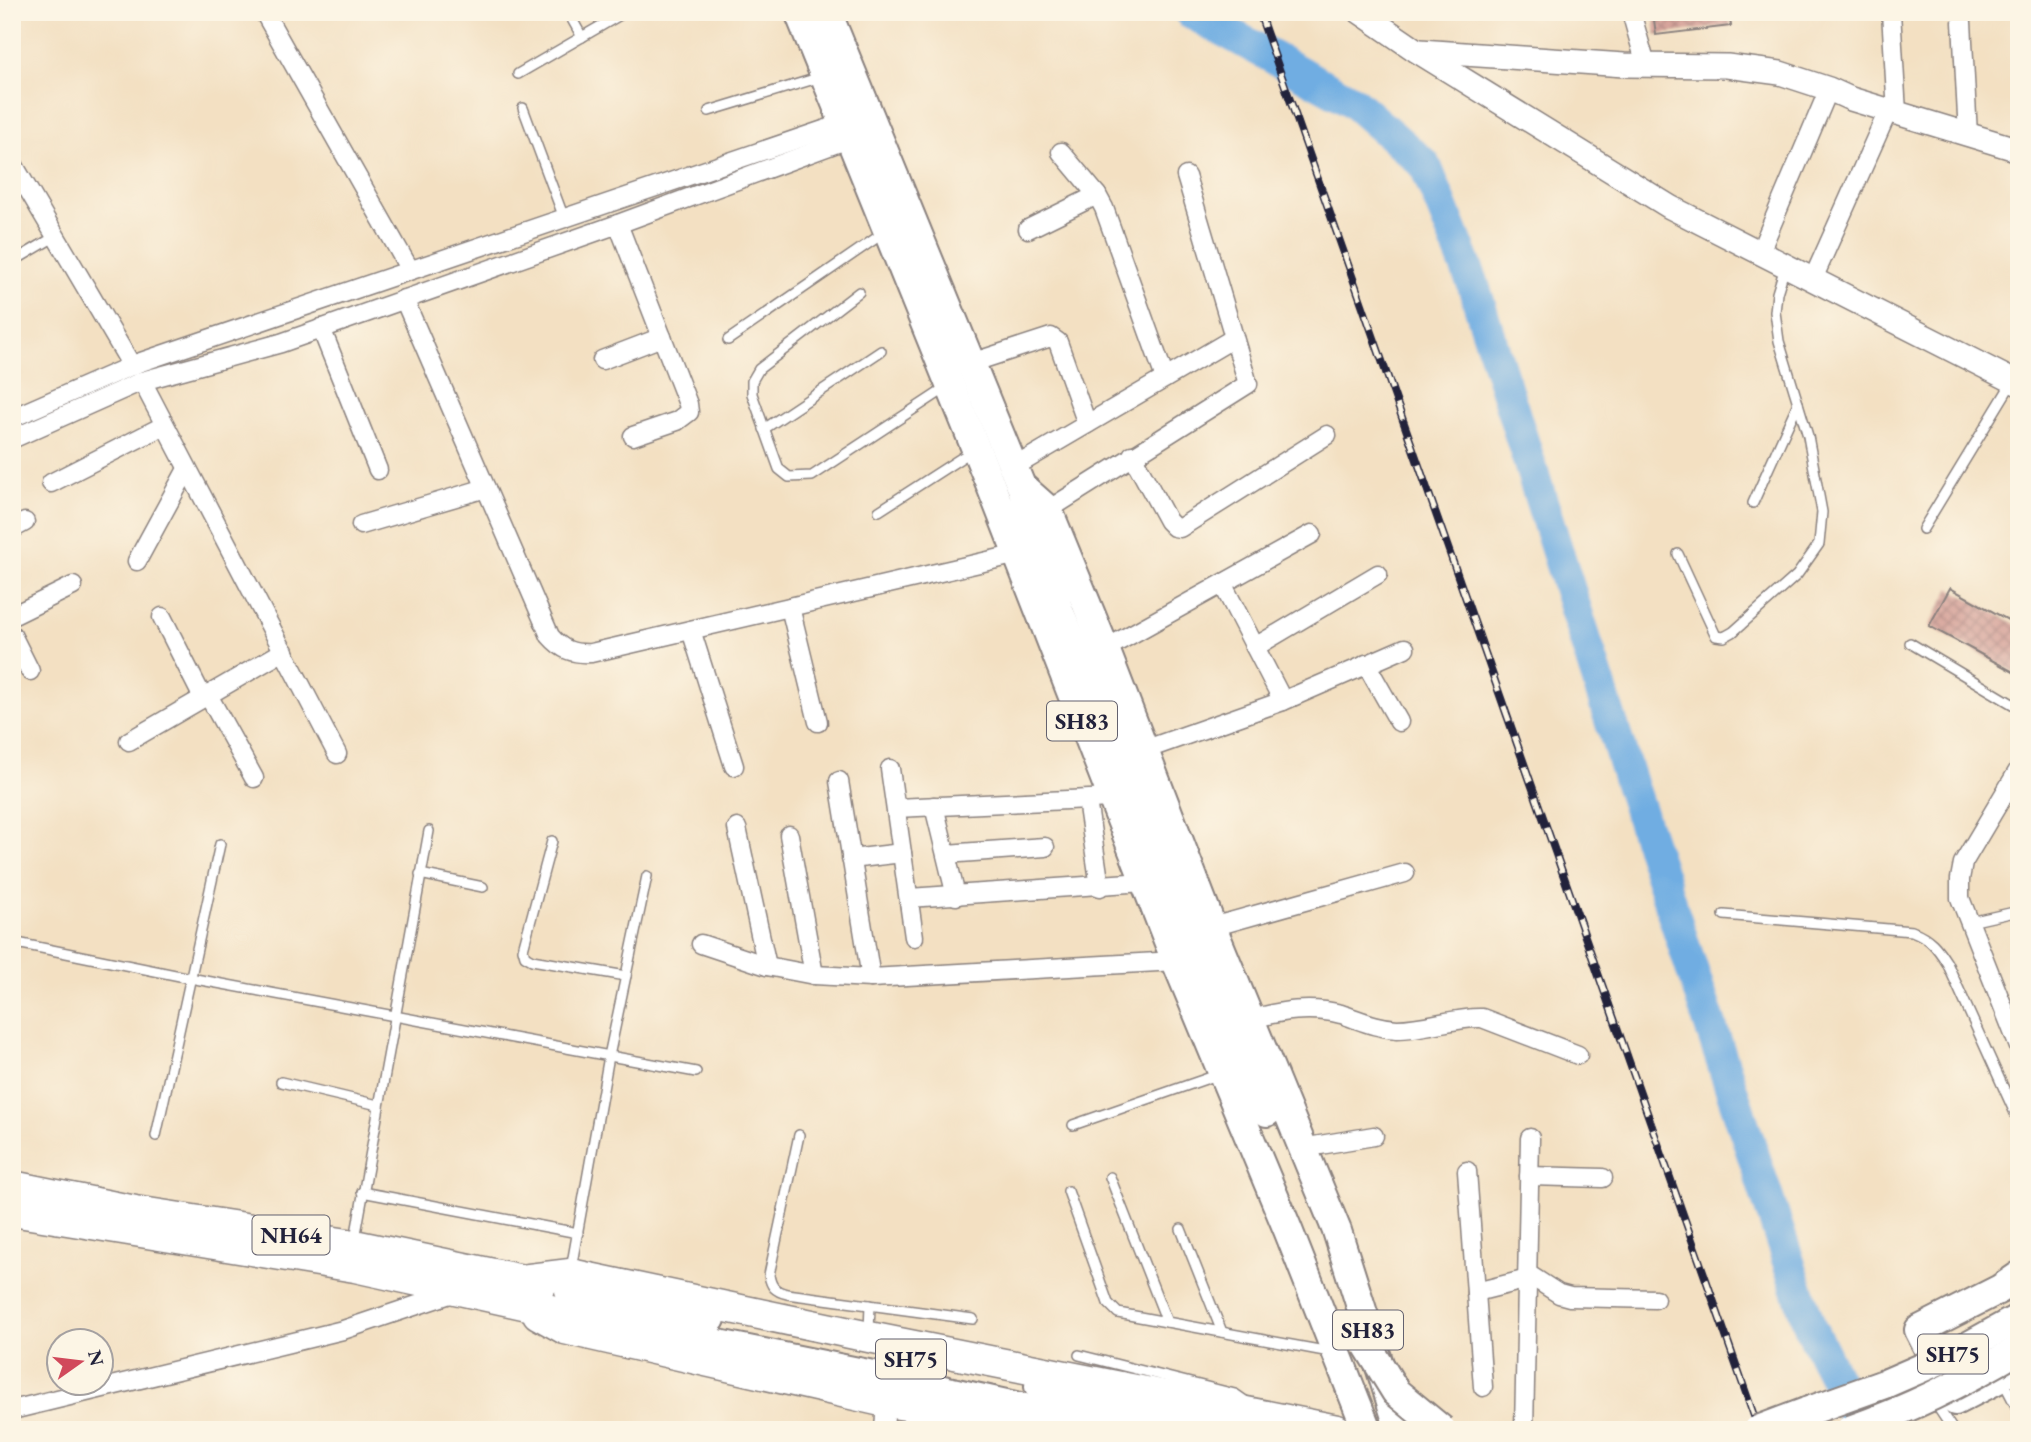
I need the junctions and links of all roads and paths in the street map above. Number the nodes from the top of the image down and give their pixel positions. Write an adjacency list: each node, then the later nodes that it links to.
1 (264, 12): 35 (street)
2 (569, 12): 10 (lane)
3 (625, 12): 10 (lane)
4 (799, 12): 14 (main road, SH83)
5 (827, 12): 19 (main road, SH83)
6 (1360, 12): 11 (street)
7 (1631, 12): 12 (street)
8 (1891, 12): 18 (street)
9 (1962, 22): 20 (street)
10 (582, 37): 13 (lane)
11 (1416, 51): 12 (street); 32 (street)
12 (1646, 65): 15 (street)
13 (517, 74)
14 (825, 76): 17 (lane); 19 (main road, SH83)
15 (1829, 89): 18 (street); 32 (street)
16 (523, 108): 27 (lane)
17 (709, 111)
18 (1892, 112): 20 (street); 36 (street)
19 (860, 126): 27 (street); 28 (street); 30 (main road, SH83); 45 (main road, SH83)
20 (1968, 135): 21 (street)
21 (2019, 150)
22 (1061, 152): 26 (street)
23 (12, 162): 25 (street)
24 (1186, 176): 41 (street)
25 (19, 191): 31 (street)
26 (1097, 195): 29 (street); 47 (street)
27 (564, 218): 35 (street)
28 (618, 224): 38 (street); 40 (street)
29 (1028, 229)
30 (887, 230): 42 (lane); 49 (main road, SH83)
31 (56, 236): 33 (lane); 46 (street)
32 (1760, 252): 34 (street)
33 (12, 262)
34 (1786, 266): 36 (street); 50 (lane)
35 (410, 270): 46 (street)
36 (1813, 279): 48 (street)
37 (859, 292): 54 (lane)
38 (404, 299): 39 (street); 64 (street)
39 (321, 328): 46 (street); 61 (street)
40 (662, 337): 44 (street); 56 (street)
41 (1234, 338): 47 (street); 59 (street)
42 (728, 340)
43 (881, 351): 54 (lane)
44 (602, 360)
45 (971, 363): 52 (street); 62 (main road, SH83)
46 (137, 373): 51 (street); 53 (street); 57 (street)
47 (1165, 378): 52 (street)
48 (2016, 383): 69 (lane)
49 (951, 386): 54 (lane); 58 (main road, SH83)
50 (1798, 403): 65 (lane); 72 (lane)
51 (12, 418)
52 (1087, 424): 62 (street)
53 (163, 426): 60 (street); 63 (street)
54 (764, 429)
55 (1327, 435): 59 (street)
56 (633, 436)
57 (12, 439)
58 (976, 448): 67 (lane); 71 (main road, SH83)
59 (1132, 455): 66 (street)
60 (187, 469): 73 (street); 86 (street)
61 (378, 470)
62 (1017, 476): 66 (main road, SH83); 190 (main road, bridge)
63 (51, 482)
64 (486, 488): 68 (street); 80 (street)
65 (1753, 503)
66 (1048, 510): 85 (main road, SH83)
67 (879, 511)
68 (360, 525)
69 (1923, 529)
70 (1312, 534): 75 (street)
71 (1018, 554): 77 (street); 102 (main road, SH83)
72 (1678, 554)
73 (137, 561)
74 (1378, 574): 83 (street)
75 (1223, 585): 83 (street); 85 (street)
76 (73, 586): 78 (street)
77 (790, 607): 80 (street); 92 (street)
78 (12, 616)
79 (162, 617): 89 (street)
80 (691, 630): 97 (street)
81 (12, 635): 88 (street)
82 (1910, 643): 91 (lane)
83 (1255, 647): 90 (street)
84 (1405, 648): 87 (street)
85 (1104, 649): 95 (main road, SH83)
86 (284, 651): 89 (street); 96 (street)
87 (1366, 664): 90 (street); 93 (street)
88 (30, 671)
89 (206, 697): 94 (street); 100 (street)
90 (1283, 701): 95 (street)
91 (2019, 708)
92 (818, 722)
93 (1399, 722)
94 (129, 741)
95 (1144, 750): 125 (main road, SH83)
96 (337, 754)
97 (734, 766)
98 (890, 769): 104 (street)
99 (2019, 769): 124 (street)
100 (254, 778)
101 (838, 781): 113 (street)
102 (1099, 799): 103 (street); 117 (main road, SH83); 119 (street)
103 (934, 806): 104 (street); 112 (street)
104 (896, 808): 111 (street)
105 (737, 828): 130 (street)
106 (429, 831): 115 (lane)
107 (789, 835): 131 (street)
108 (552, 841): 132 (lane)
109 (220, 844): 133 (lane)
110 (1045, 847): 112 (street)
111 (902, 853): 113 (street); 121 (street)
112 (946, 854): 120 (street)
113 (851, 859): 134 (street)
114 (1405, 873): 125 (street)
115 (420, 874): 118 (lane); 135 (lane)
116 (647, 876): 132 (lane)
117 (1144, 883): 119 (street); 129 (main road, SH83)
118 (482, 887)
119 (1100, 887): 120 (street)
120 (956, 896): 121 (street)
121 (909, 898): 126 (street)
122 (2019, 911): 124 (lane)
123 (1724, 915): 144 (lane)
124 (1970, 922): 137 (street)
125 (1212, 927): 136 (main road, SH83)
126 (914, 937)
127 (12, 942): 133 (lane)
128 (701, 944): 130 (street)
129 (1176, 961): 134 (street); 141 (main road, SH83)
130 (767, 966): 131 (street)
131 (814, 975): 134 (street)
132 (626, 976): 139 (lane)
133 (190, 978): 135 (lane); 147 (lane)
134 (871, 978)
135 (394, 1015): 139 (lane); 143 (lane)
136 (1251, 1018): 138 (street); 150 (main road, SH83)
137 (2019, 1047)
138 (1578, 1055)
139 (609, 1056): 140 (lane); 160 (lane)
140 (696, 1072)
141 (1221, 1074): 145 (lane); 176 (main road, SH83)
142 (281, 1082): 143 (lane)
143 (378, 1105): 157 (lane)
144 (2019, 1122)
145 (1073, 1125)
146 (799, 1135): 169 (lane)
147 (156, 1136)
148 (1374, 1136): 150 (street)
149 (1530, 1138): 153 (street)
150 (1302, 1148): 189 (main road, SH83)
151 (1467, 1171): 167 (street)
152 (1110, 1177): 172 (lane)
153 (1529, 1177): 154 (street); 162 (street)
154 (1603, 1178)
155 (12, 1186): 161 (highway, NH64)
156 (1068, 1191): 172 (lane)
157 (362, 1192): 160 (lane); 161 (lane)
158 (12, 1211): 164 (highway, NH64)
159 (1181, 1229): 173 (lane)
160 (578, 1233): 166 (lane)
161 (354, 1245): 165 (highway, NH64)
162 (1528, 1276): 167 (street); 168 (street); 191 (street)
163 (2019, 1276): 178 (main road)
164 (460, 1290): 165 (highway, NH64); 181 (street)
165 (521, 1292): 166 (highway, NH64); 166 (highway); 183 (highway)
166 (568, 1292): 174 (highway); 184 (main road, SH75); 186 (main road, SH75)
167 (1476, 1292): 179 (street)
168 (1655, 1299)
169 (870, 1306): 171 (lane); 174 (lane)
170 (2018, 1318): 192 (main road, SH75, bridge)
171 (973, 1319)
172 (1167, 1322): 173 (lane)
173 (1222, 1332): 176 (lane)
174 (869, 1337): 184 (highway)
175 (2019, 1349): 193 (main road, SH75, bridge)
176 (1336, 1353): 188 (main road, SH83)
177 (1079, 1355): 184 (lane)
178 (2012, 1374): 182 (lane)
179 (1483, 1387)
180 (1939, 1409): 194 (lane)
181 (12, 1410)
182 (2019, 1412)
183 (885, 1416): 185 (highway)
184 (1260, 1423): 187 (highway)
185 (1015, 1429)
186 (1125, 1430)
187 (1337, 1430)
188 (1367, 1430)
189 (1400, 1430)
190 (1442, 1430)
191 (1524, 1430)
192 (1758, 1430)
193 (1850, 1430)
194 (1953, 1430)

